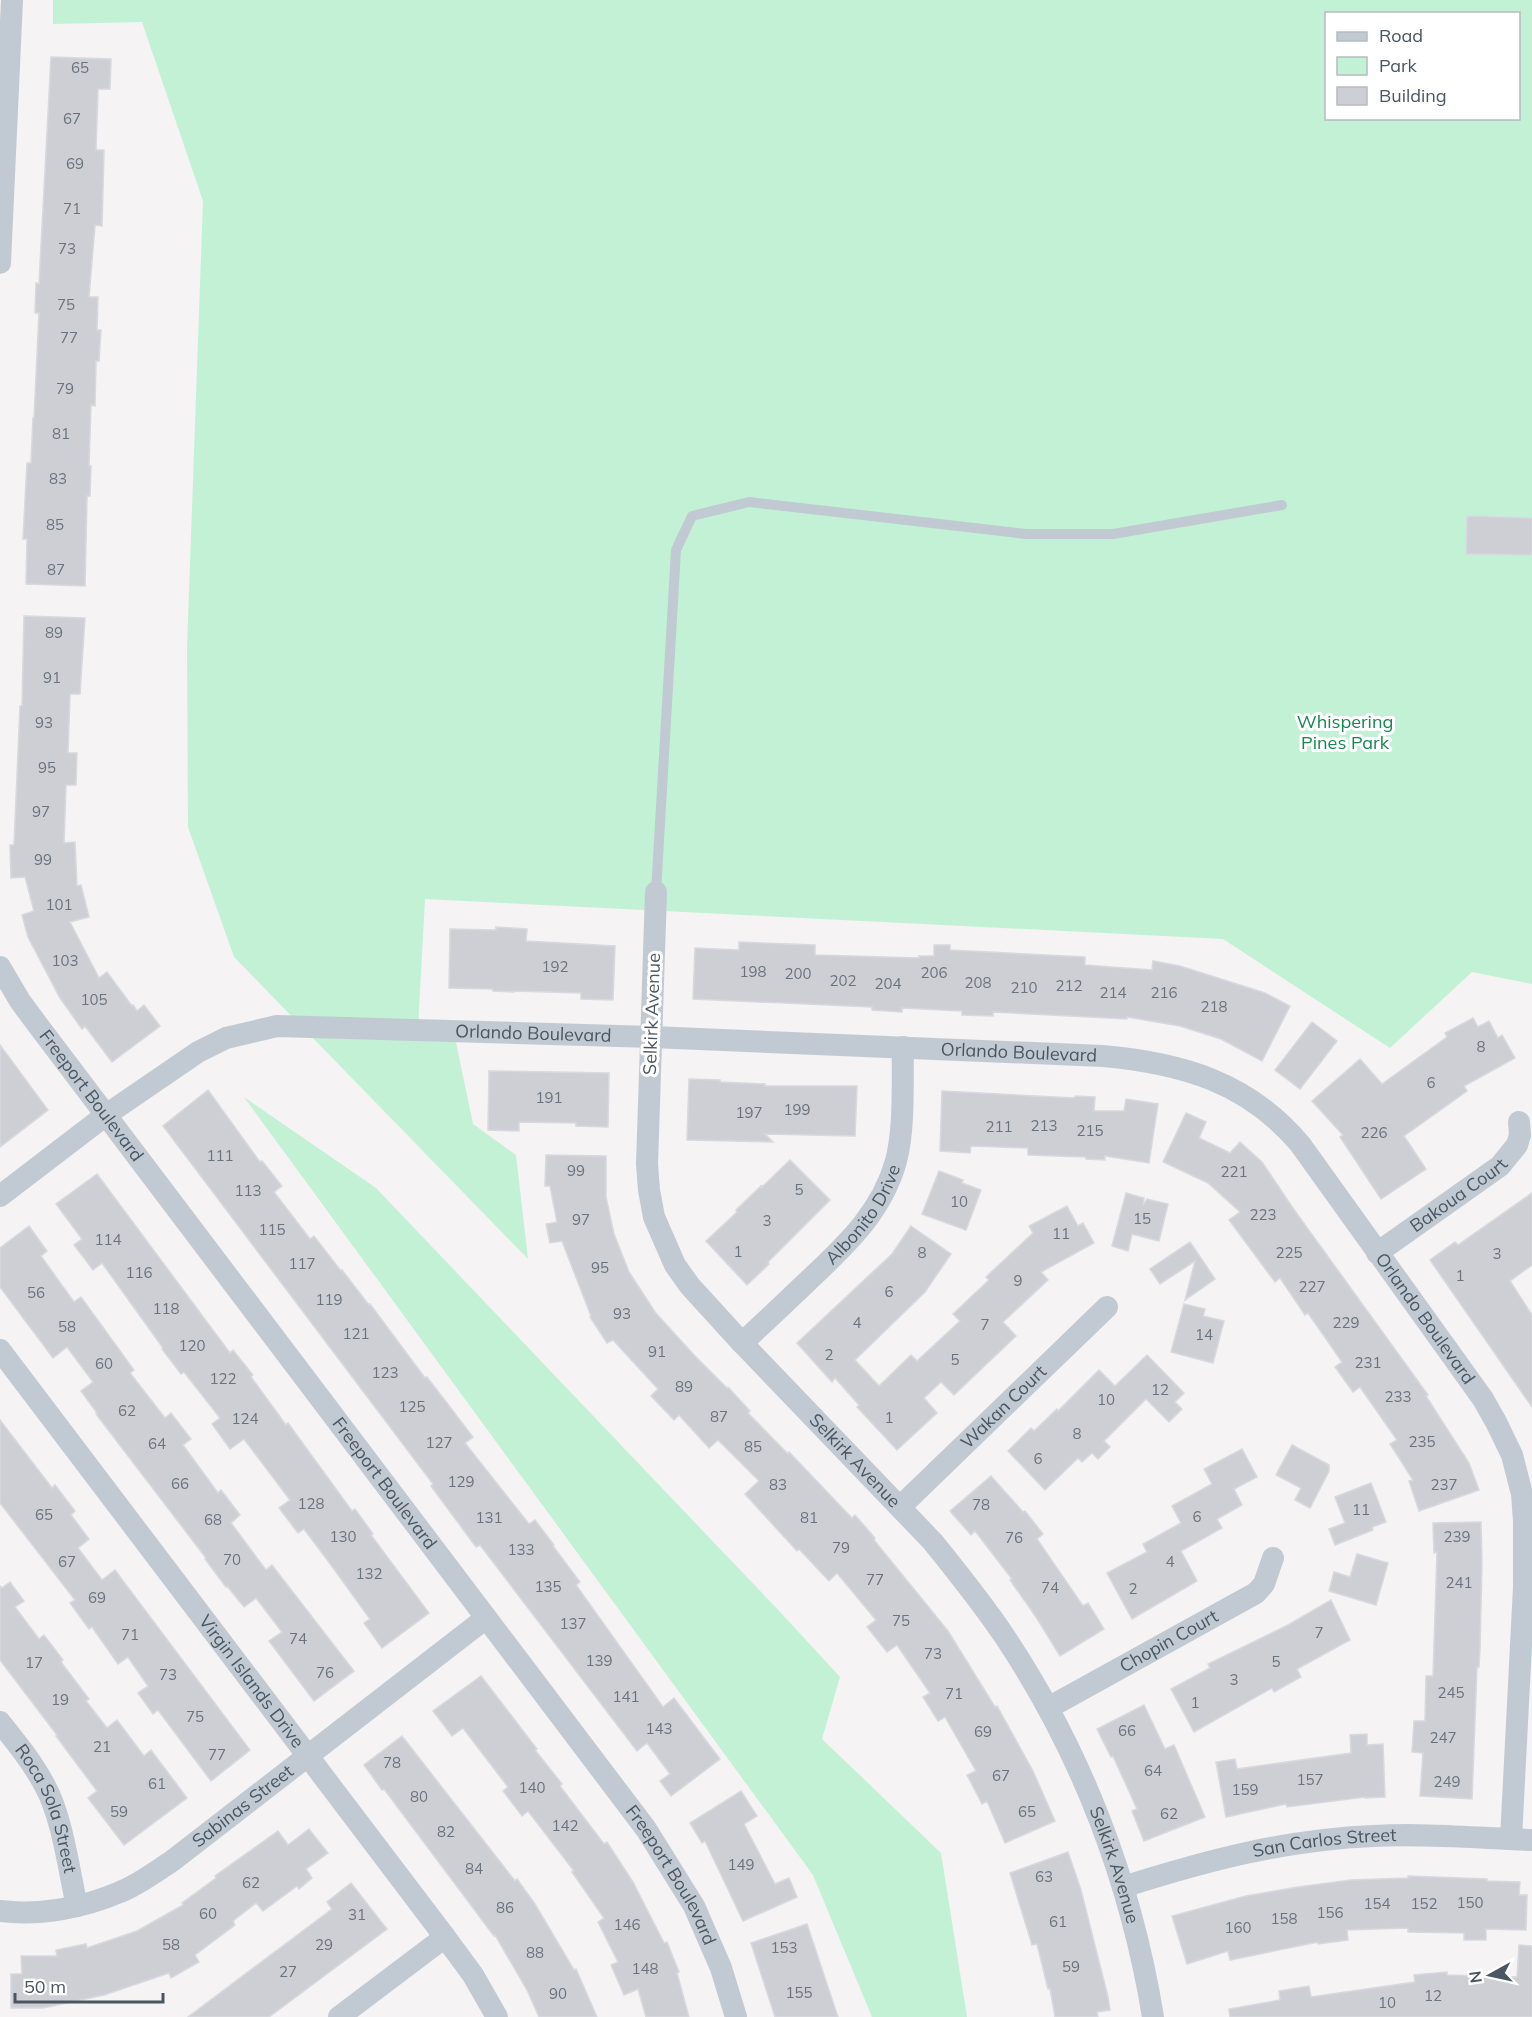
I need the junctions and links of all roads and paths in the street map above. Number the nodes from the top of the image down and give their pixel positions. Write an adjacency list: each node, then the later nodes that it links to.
1 (12, 0): 2 (street)
2 (0, 263)
3 (1282, 505): 4 (lane)
4 (656, 892): 6 (street, Selkirk Avenue)
5 (0, 967): 8 (street, Freeport Boulevard)
6 (652, 1037): 7 (street, Orlando Boulevard); 8 (street, Orlando Boulevard); 13 (street, Selkirk Avenue)
7 (903, 1047): 11 (street, Orlando Boulevard); 13 (street, Albonito Drive)
8 (106, 1115): 10 (street, Orlando Boulevard); 17 (street, Freeport Boulevard)
9 (1519, 1122): 11 (street, Bakoua Court)
10 (0, 1196)
11 (1377, 1253): 21 (street, Orlando Boulevard)
12 (1107, 1307): 15 (street, Wakan Court)
13 (742, 1343): 15 (street, Selkirk Avenue)
14 (0, 1350): 20 (street, Virgin Islands Drive)
15 (900, 1507): 18 (street, Selkirk Avenue)
16 (1273, 1558): 18 (street, Chopin Court)
17 (486, 1618): 20 (street, Sabinas Street); 28 (street, Freeport Boulevard)
18 (1048, 1708): 22 (street, Selkirk Avenue)
19 (0, 1722): 23 (street, Roca Sola Street)
20 (309, 1756): 23 (street, Sabinas Street); 25 (street, Virgin Islands Drive)
21 (1521, 1840): 22 (street, San Carlos Street)
22 (1123, 1887): 29 (street, Selkirk Avenue)
23 (77, 1906): 24 (street, Sabinas Street)
24 (0, 1911)
25 (445, 1937): 26 (street); 27 (street, Virgin Islands Drive)
26 (339, 2017)
27 (497, 2017)
28 (736, 2017)
29 (1153, 2017)

